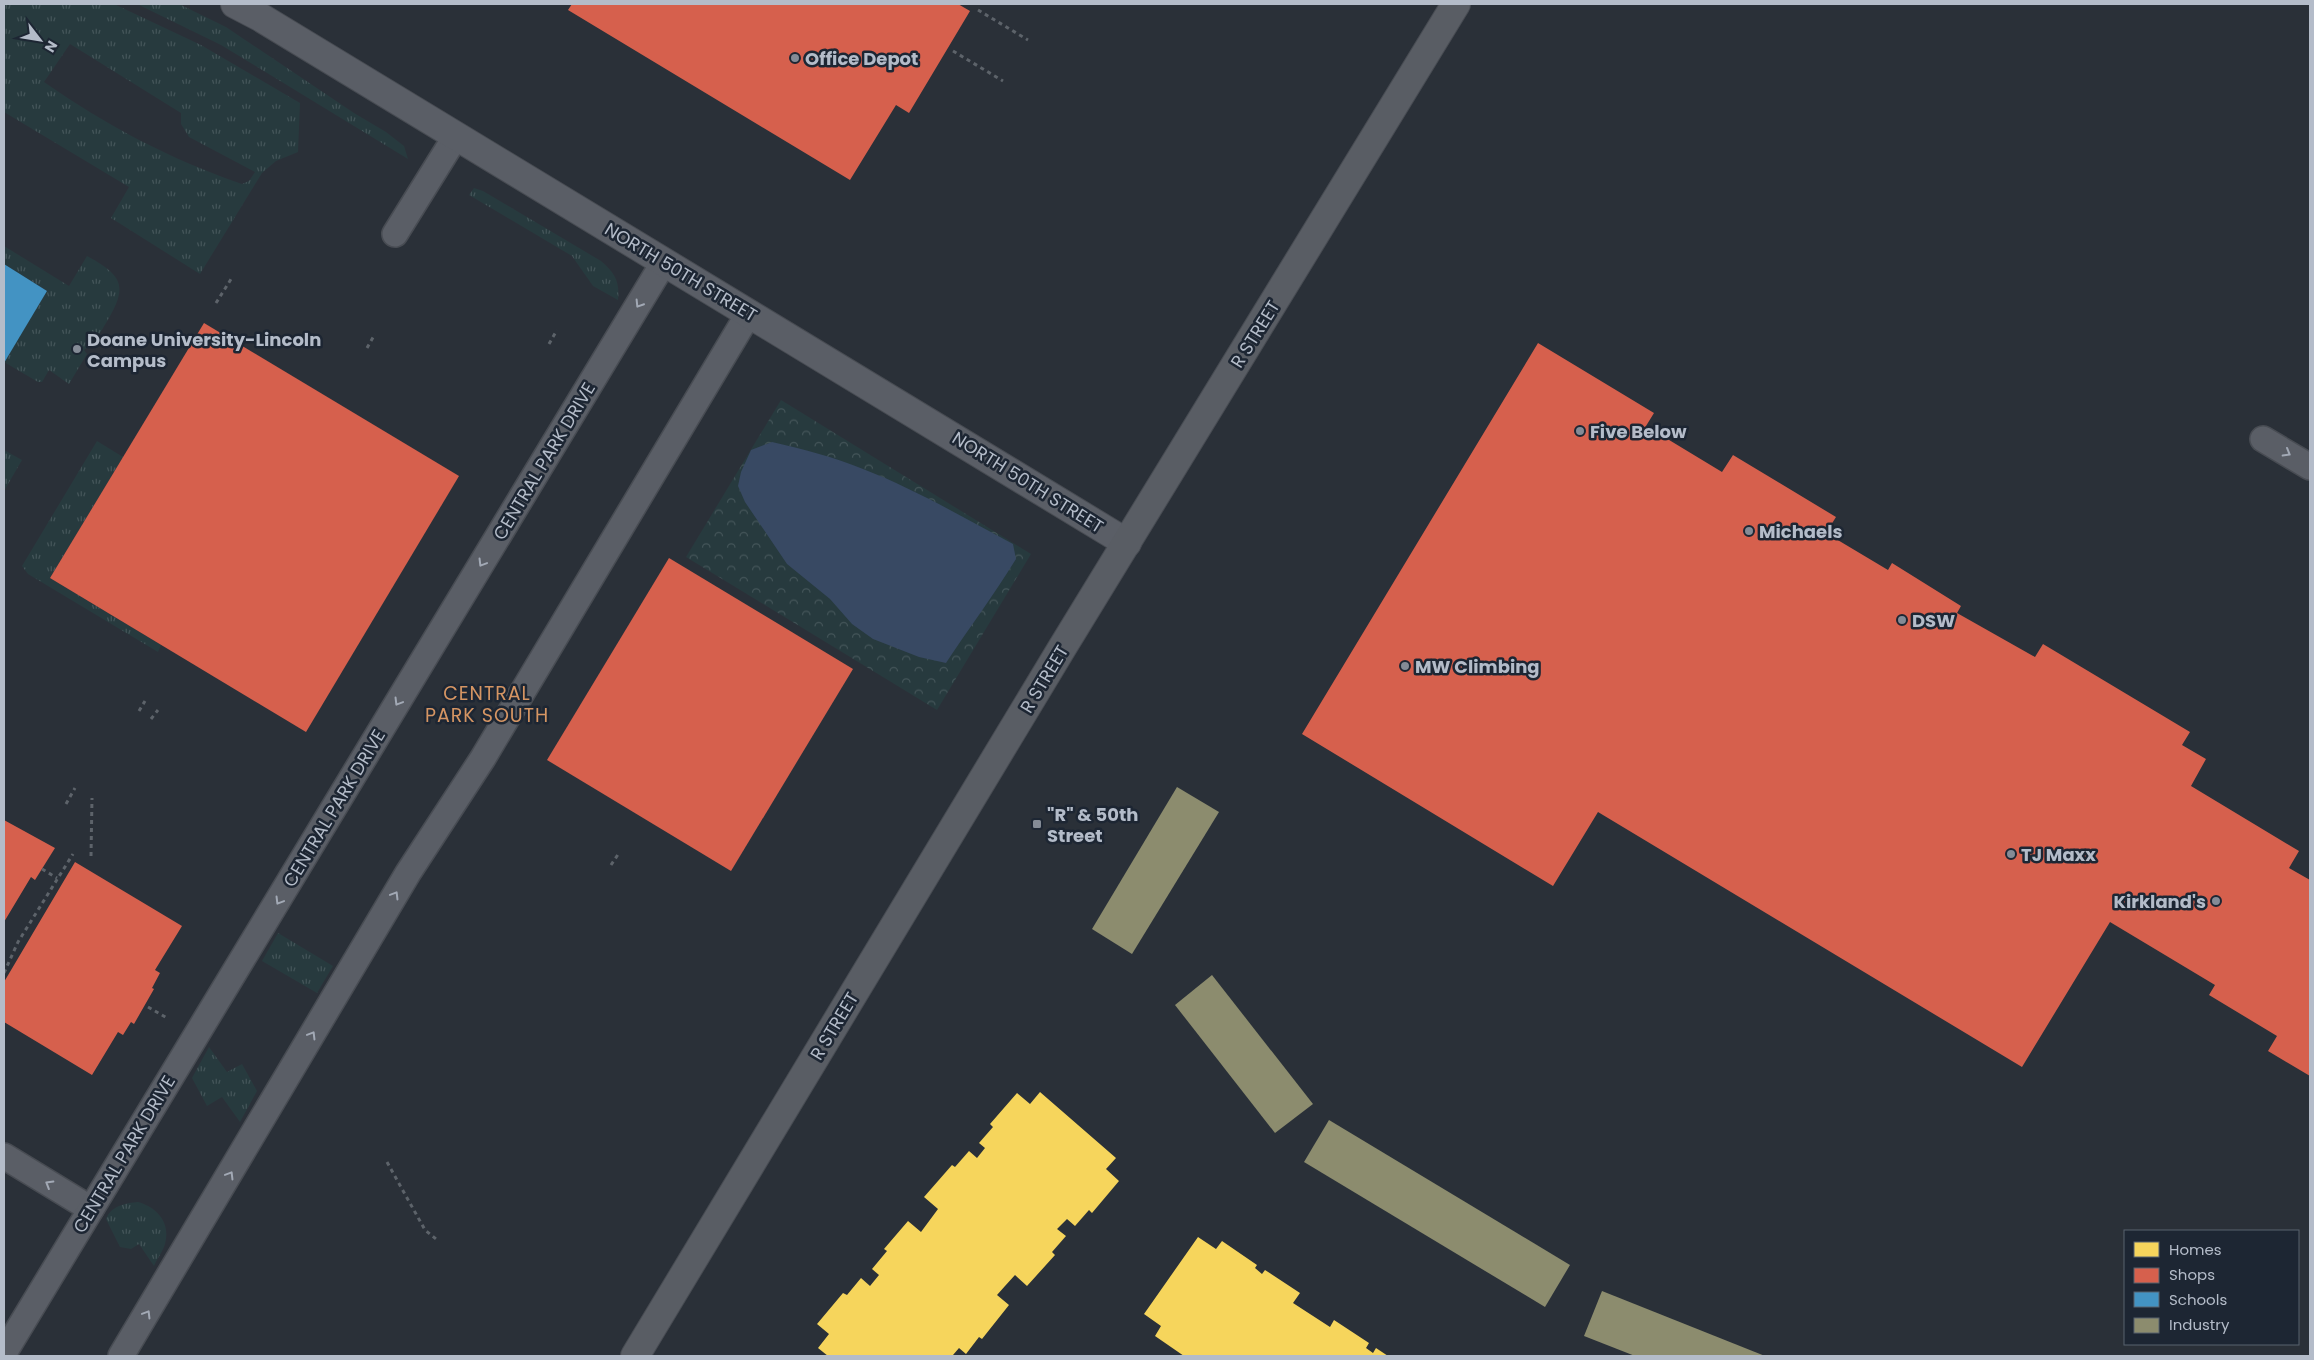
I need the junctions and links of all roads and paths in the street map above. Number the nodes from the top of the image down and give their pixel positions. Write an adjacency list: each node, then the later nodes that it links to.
1 (235, 4): 7 (street, NORTH 50TH STREET)
2 (1456, 4): 19 (main road, R STREET)
3 (978, 10): 4 (path)
4 (1028, 40)
5 (953, 50): 6 (path)
6 (1003, 81)
7 (456, 136): 8 (lane); 9 (street, NORTH 50TH STREET)
8 (396, 234)
9 (664, 262): 12 (street, NORTH 50TH STREET); 37 (lane, CENTRAL PARK DRIVE, one-way to 37)
10 (233, 276): 11 (path)
11 (216, 303)
12 (749, 313): 19 (street, NORTH 50TH STREET); 40 (lane, one-way to 12)
13 (557, 330): 15 (path)
14 (376, 334): 16 (path)
15 (549, 344)
16 (367, 348)
17 (2263, 439): 18 (lane, one-way to 18)
18 (2310, 467)
19 (1127, 543): 41 (main road, R STREET)
20 (145, 701): 22 (path)
21 (158, 710): 23 (path)
22 (139, 711)
23 (151, 719)
24 (75, 788): 26 (path)
25 (92, 798): 29 (path)
26 (66, 804)
27 (619, 853): 30 (path)
28 (73, 854): 32 (path)
29 (91, 856)
30 (611, 865)
31 (42, 869): 32 (path)
32 (57, 878): 33 (path)
33 (5, 965): 34 (path)
34 (4, 973)
35 (4, 1156): 37 (lane, one-way to 35)
36 (387, 1162): 38 (path)
37 (91, 1209): 39 (lane, CENTRAL PARK DRIVE)
38 (436, 1239)
39 (4, 1353)
40 (122, 1356)
41 (635, 1356)

